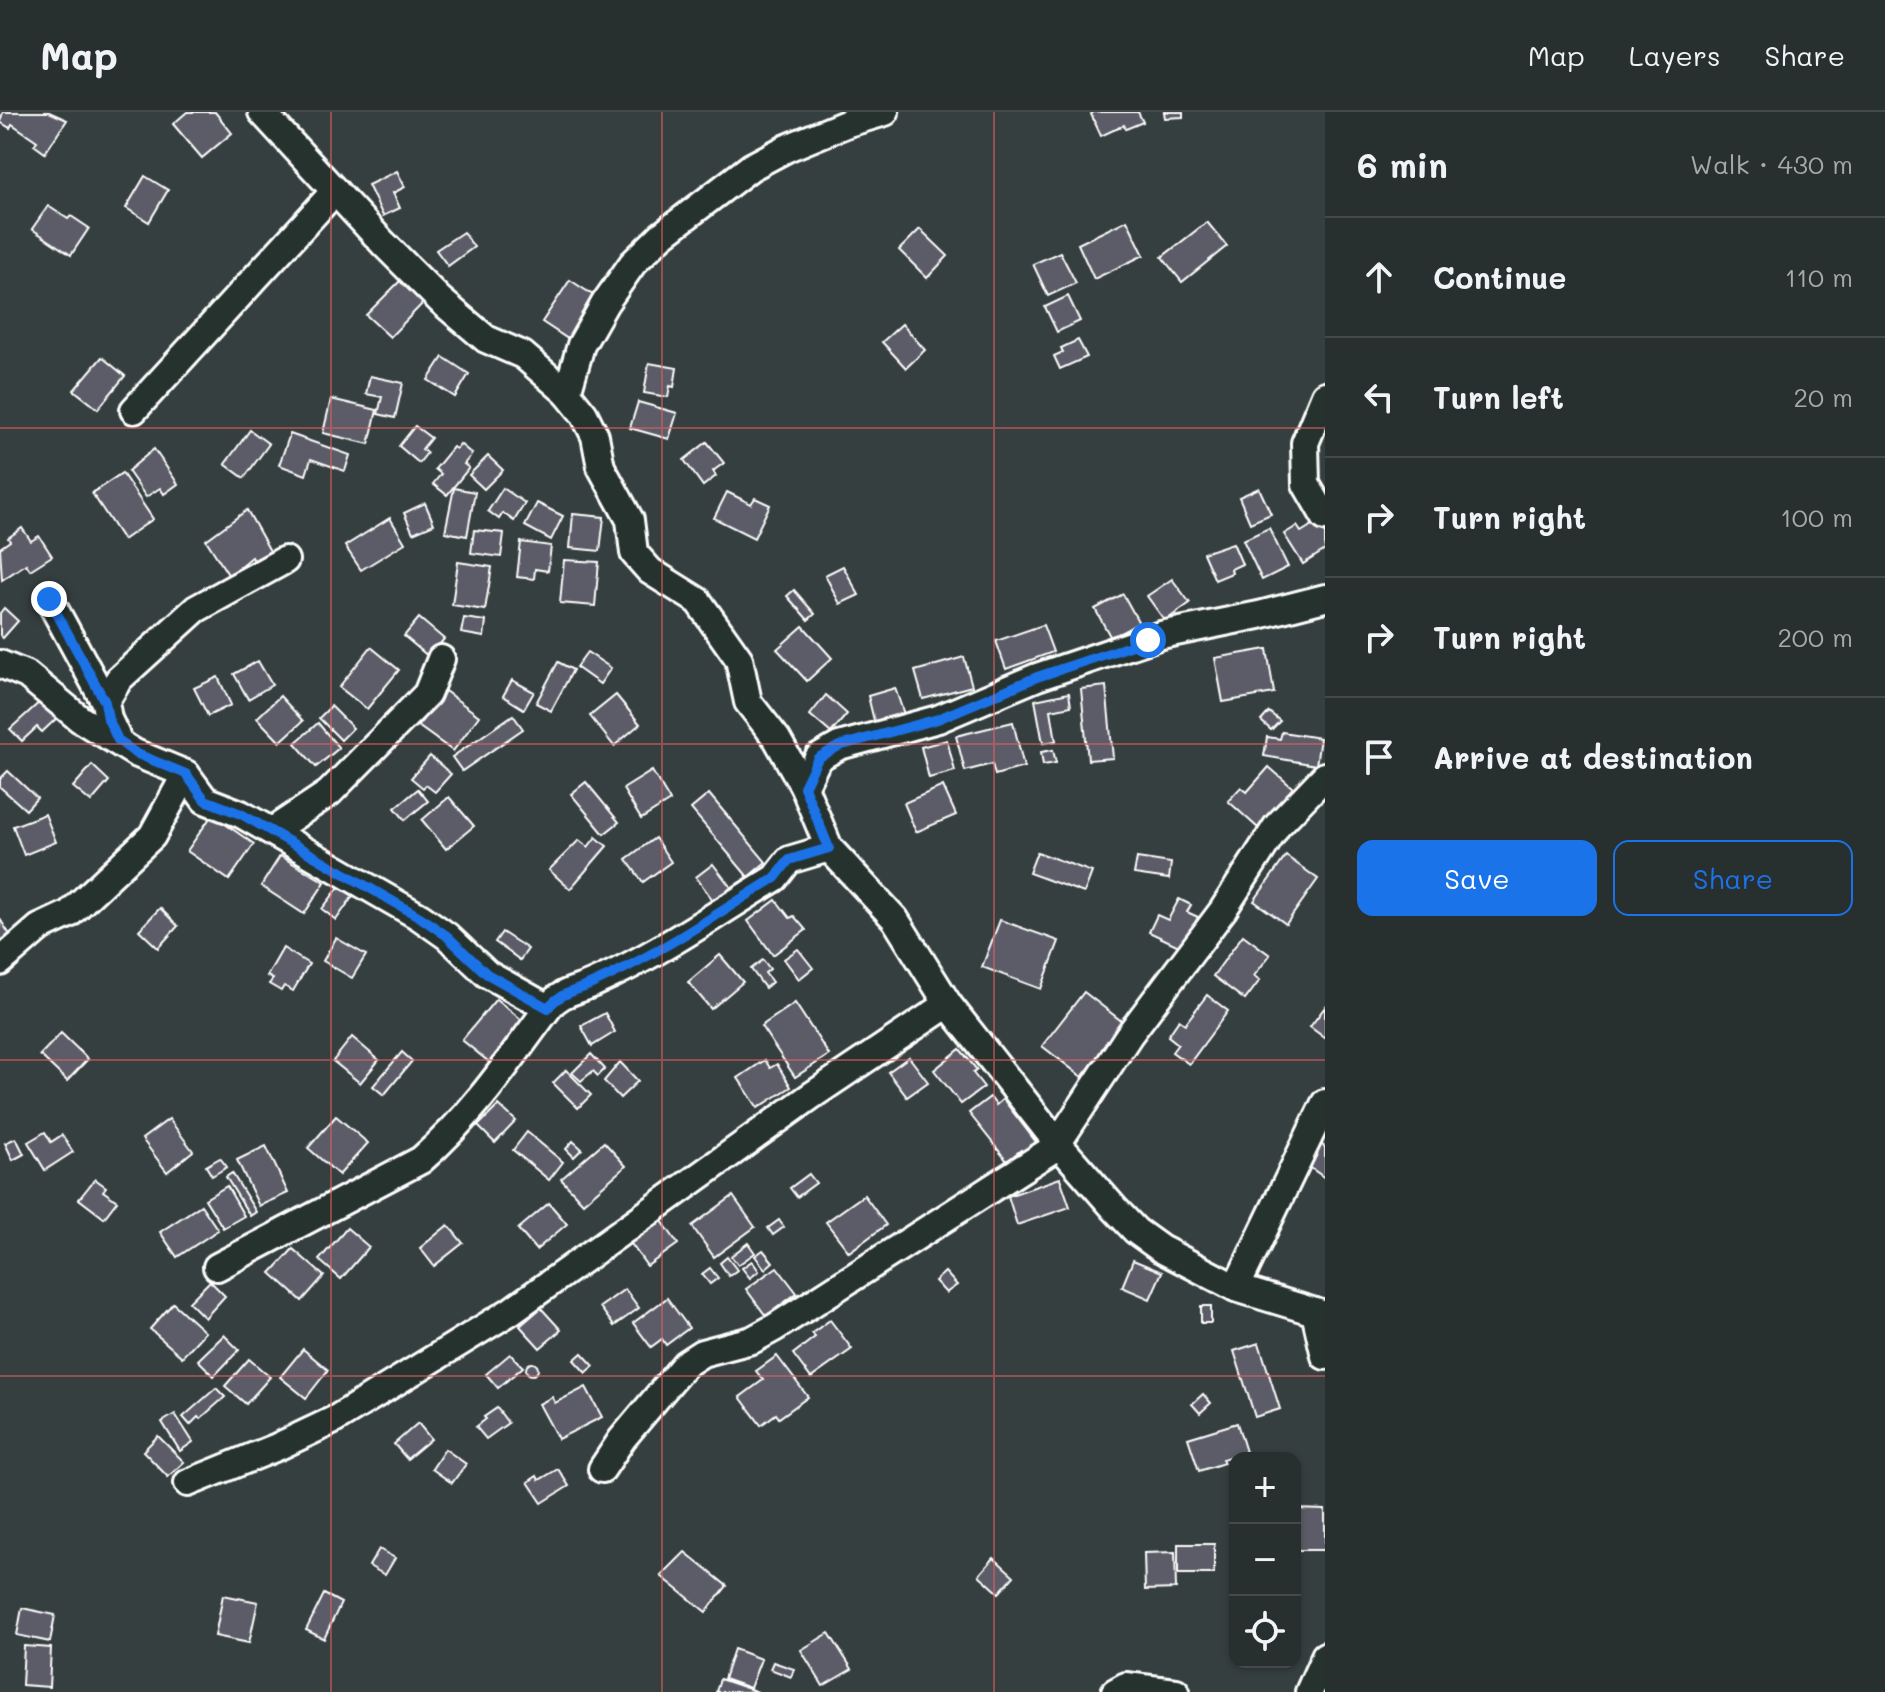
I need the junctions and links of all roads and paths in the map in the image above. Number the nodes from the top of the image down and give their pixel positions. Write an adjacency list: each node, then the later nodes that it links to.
1 (262, 112): 3 (street)
2 (885, 112): 4 (street)
3 (335, 191): 4 (street); 6 (street)
4 (567, 393): 17 (street)
5 (1325, 395): 7 (street)
6 (134, 410)
7 (1325, 517)
8 (285, 560): 13 (street)
9 (1325, 598): 17 (street)
10 (49, 599): 13 (street)
11 (441, 659): 18 (street)
12 (0, 664): 14 (street)
13 (105, 702): 14 (street)
14 (118, 740): 15 (street)
15 (186, 774): 18 (street); 20 (street)
16 (1325, 776): 24 (street)
17 (804, 787): 19 (street)
18 (272, 831): 22 (street)
19 (829, 848): 21 (street); 22 (street)
20 (0, 962)
21 (948, 1004): 24 (street); 30 (street)
22 (548, 1008): 25 (street)
23 (1325, 1103): 26 (street)
24 (1059, 1143): 26 (street); 29 (street)
25 (217, 1267)
26 (1236, 1288): 27 (street)
27 (1320, 1314): 28 (street)
28 (1325, 1356)
29 (602, 1469)
30 (188, 1483)
31 (1325, 1656): 34 (street)
32 (1115, 1692): 33 (street)
33 (1176, 1692)
34 (1309, 1692)

